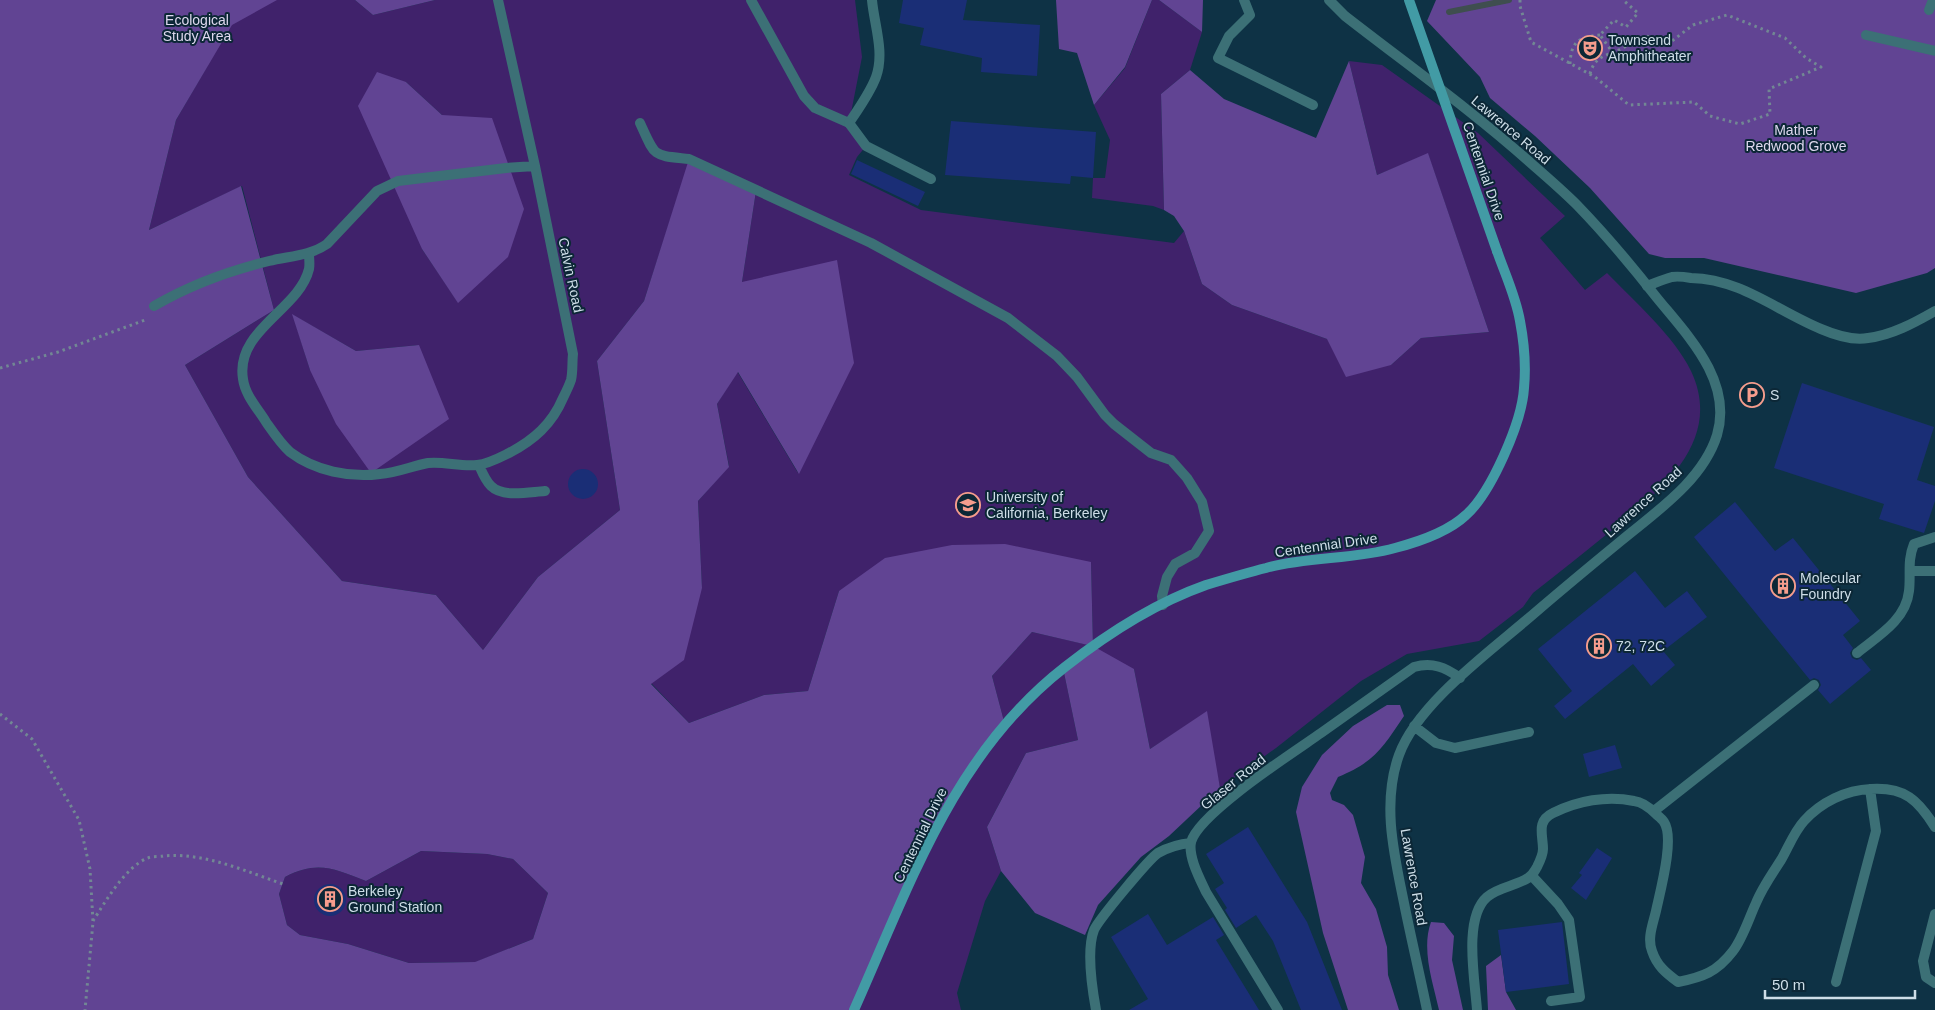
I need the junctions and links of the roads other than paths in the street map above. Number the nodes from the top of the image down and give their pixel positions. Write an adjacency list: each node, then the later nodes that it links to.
1 (498, 0): 12 (street, Calvin Road)
2 (751, 0): 10 (street)
3 (872, 0): 10 (street)
4 (1244, 0): 9 (street)
5 (1329, 0): 15 (street, Lawrence Road)
6 (1409, 0): 23 (street, Centennial Drive, bridge)
7 (1866, 35): 8 (street)
8 (1935, 51)
9 (1313, 105)
10 (849, 123): 13 (street)
11 (640, 124): 23 (street)
12 (535, 166): 14 (street); 18 (street, Calvin Road)
13 (931, 179)
14 (309, 254): 16 (street); 18 (street, Calvin Road)
15 (1647, 286): 17 (street); 25 (street, Lawrence Road)
16 (154, 306)
17 (1935, 311)
18 (479, 465): 19 (street)
19 (545, 491)
20 (1935, 537): 21 (street)
21 (1910, 571): 22 (street); 24 (street)
22 (1935, 571)
23 (1163, 605): 38 (street, Centennial Drive)
24 (1857, 653)
25 (1460, 678): 27 (street, Lawrence Road); 32 (street, Glaser Road)
26 (1814, 685): 30 (street)
27 (1414, 726): 28 (street); 41 (street, Lawrence Road)
28 (1529, 732)
29 (1870, 789): 30 (street); 31 (street); 35 (street)
30 (1654, 811): 33 (street)
31 (1935, 827)
32 (1191, 844): 39 (street); 40 (street)
33 (1532, 876): 37 (street); 42 (street)
34 (1935, 914): 36 (street)
35 (1836, 982)
36 (1935, 983)
37 (1552, 1001)
38 (854, 1010)
39 (1096, 1010)
40 (1278, 1010)
41 (1427, 1010)
42 (1477, 1010)

